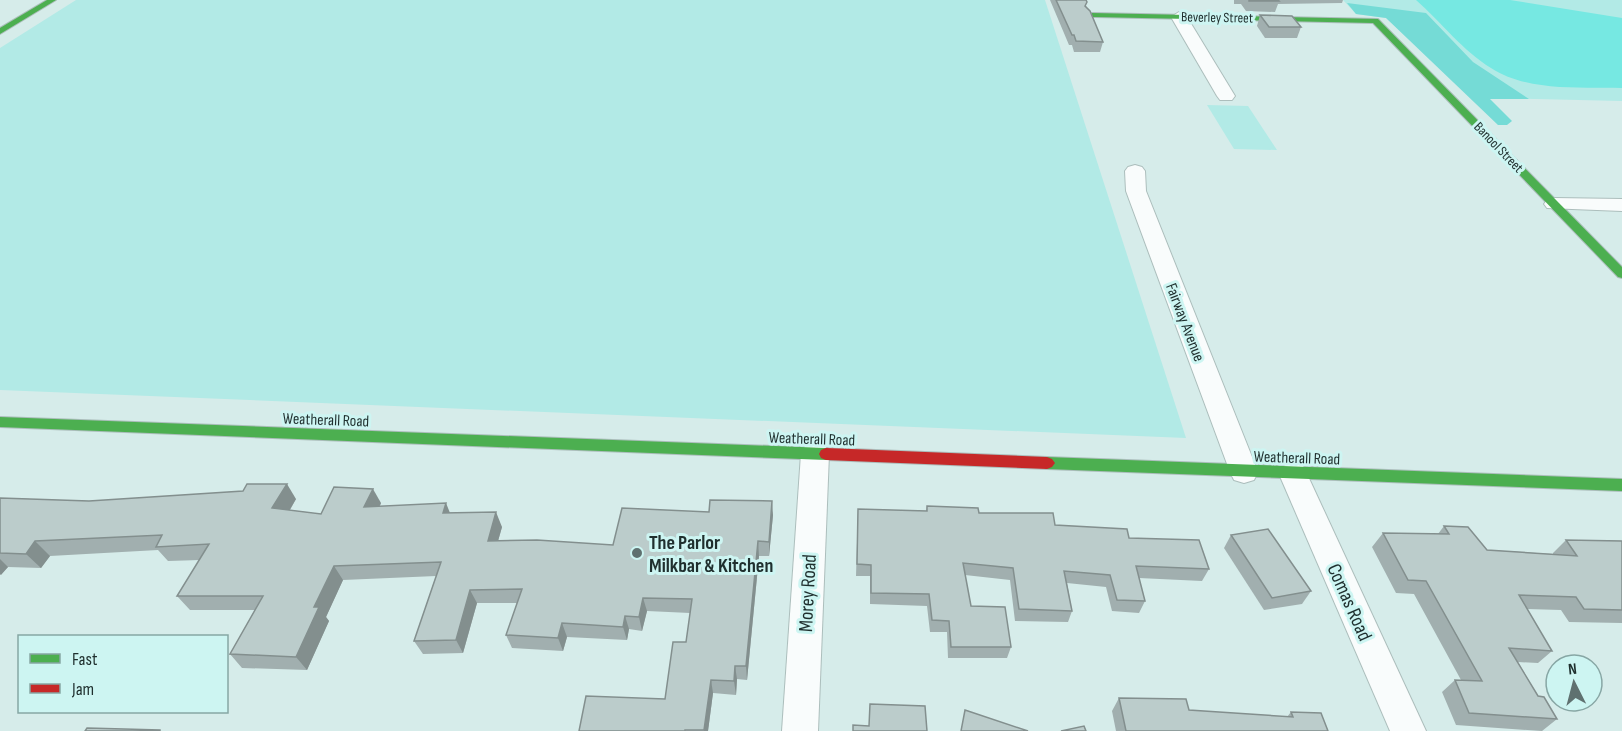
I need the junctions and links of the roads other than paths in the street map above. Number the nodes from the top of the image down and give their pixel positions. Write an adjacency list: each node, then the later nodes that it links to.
1 (52, 0): 5 (street)
2 (1095, 15): 3 (street, Beverley Street)
3 (1179, 16): 4 (street, Beverley Street); 6 (street)
4 (1375, 21): 8 (street, Banool Street)
5 (0, 32)
6 (1226, 96)
7 (1135, 171): 13 (street, Fairway Avenue)
8 (1554, 204): 9 (street); 10 (street, Banool Street)
9 (1622, 205)
10 (1622, 274)
11 (0, 422): 12 (street, Weatherall Road)
12 (815, 454): 13 (street, Weatherall Road); 16 (street, Morey Road)
13 (1244, 471): 14 (street, Weatherall Road)
14 (1293, 474): 15 (street, Weatherall Road); 17 (street, Comas Road)
15 (1622, 485)
16 (800, 731)
17 (1408, 731)

